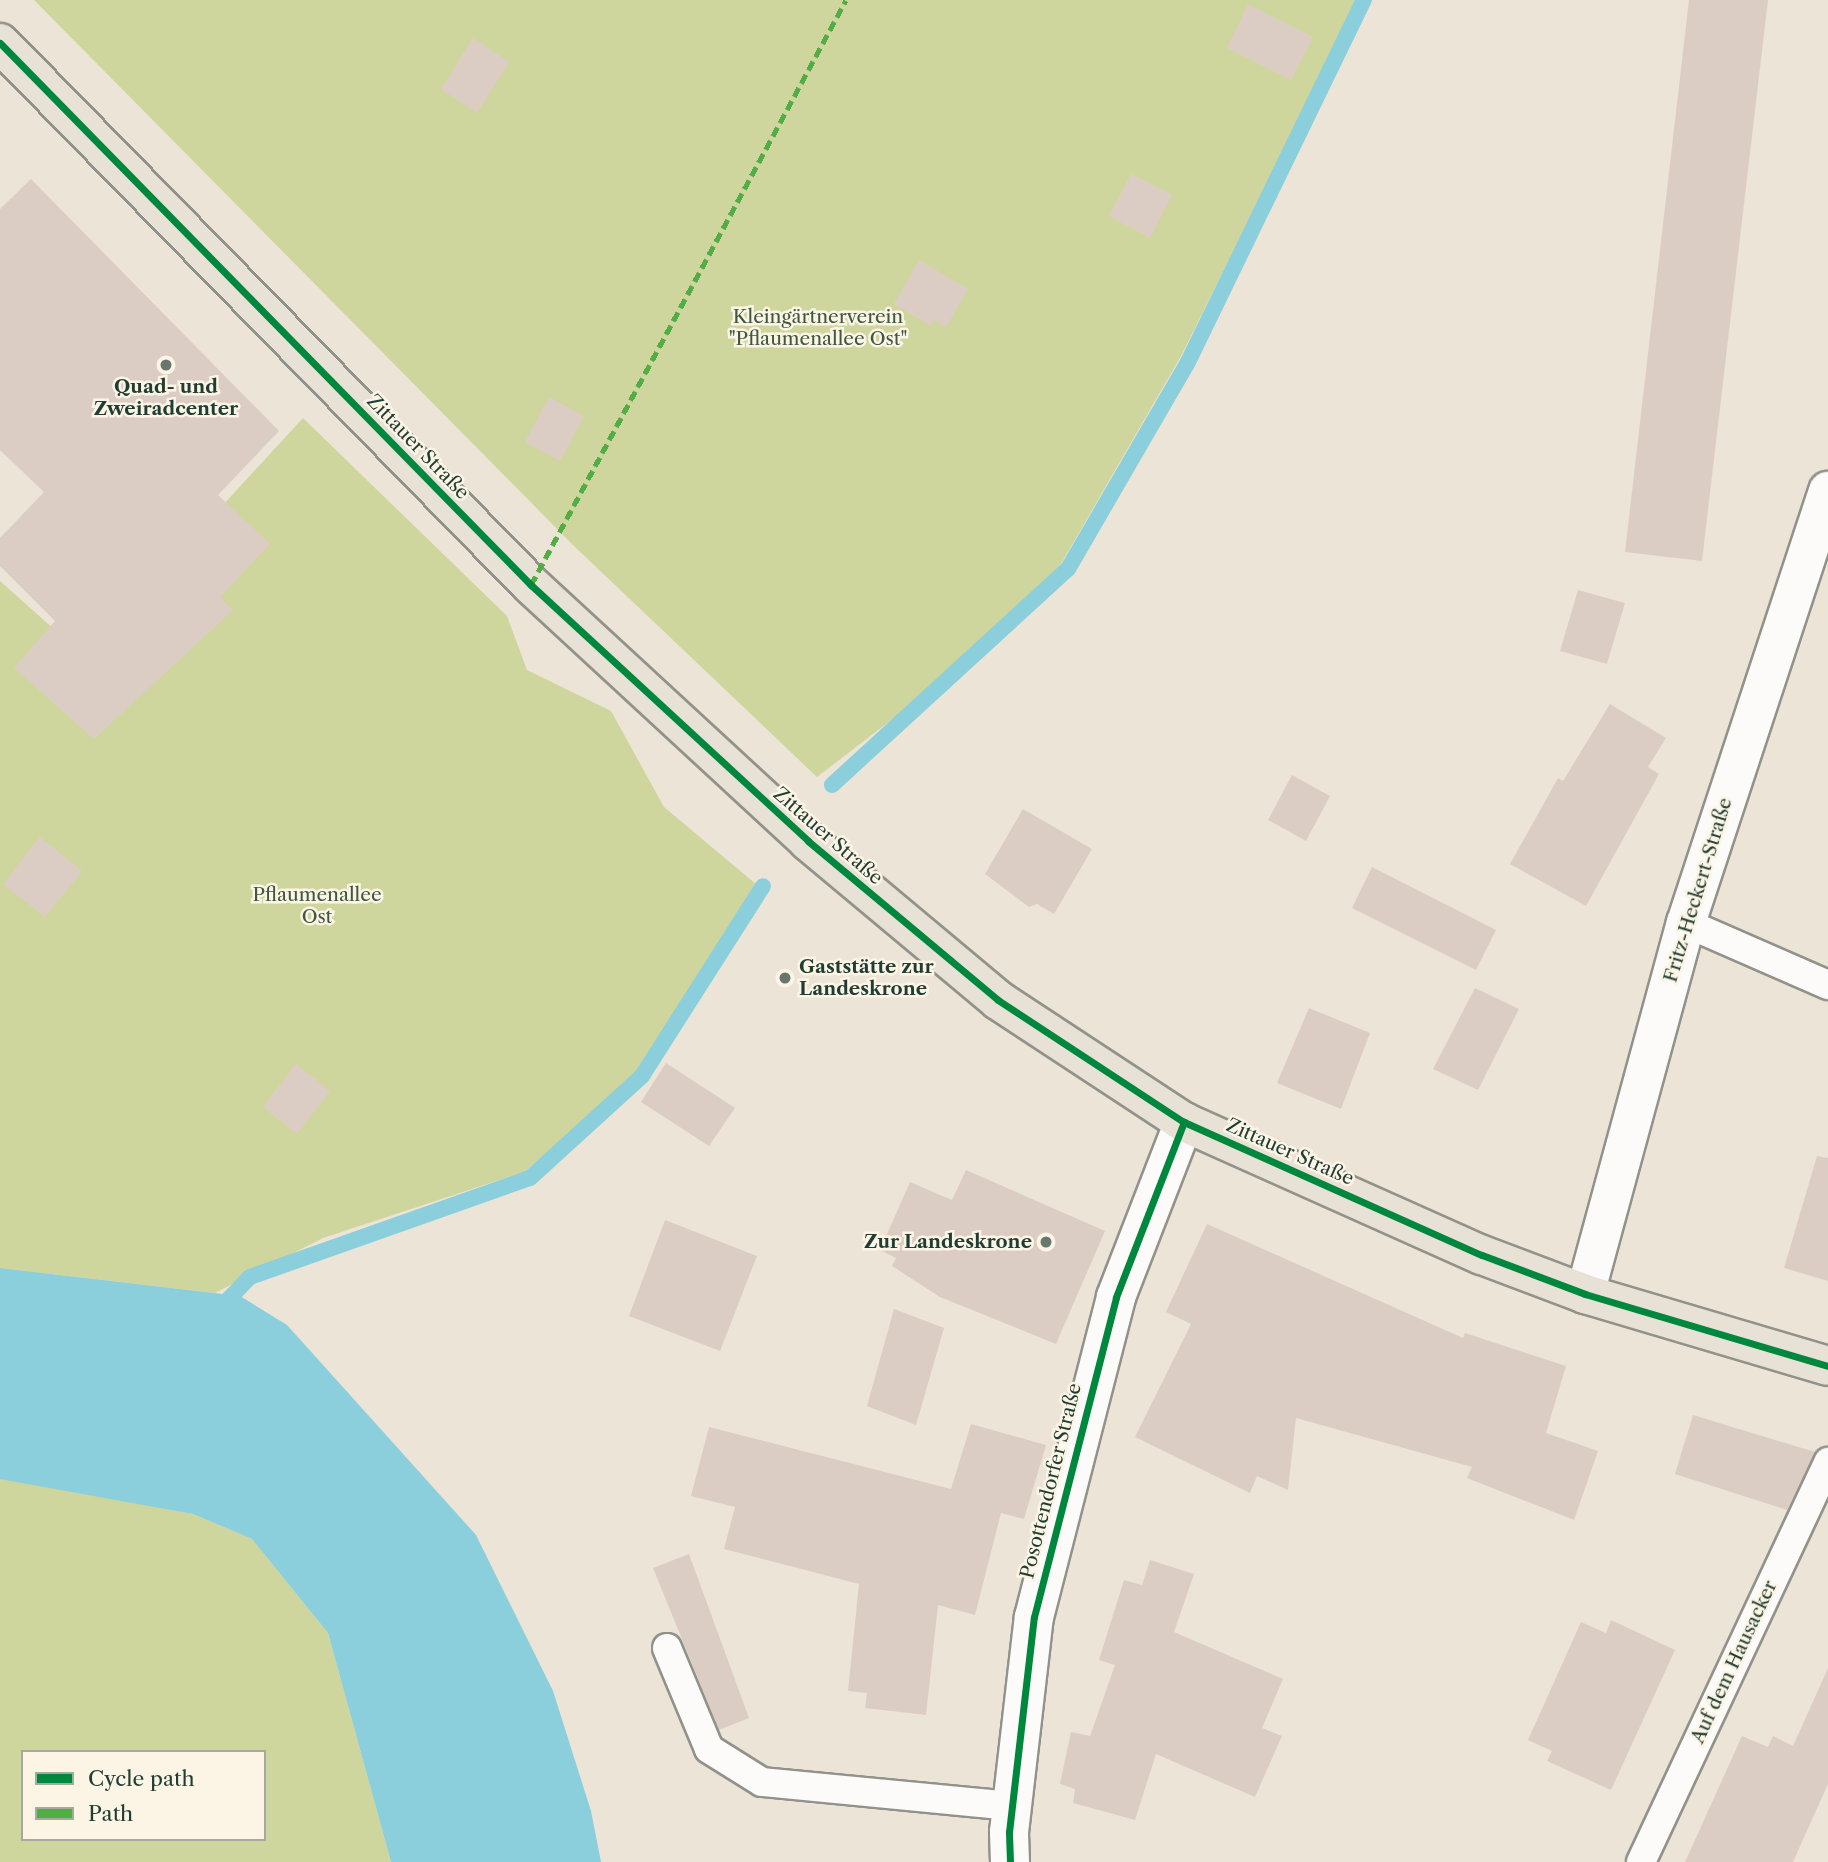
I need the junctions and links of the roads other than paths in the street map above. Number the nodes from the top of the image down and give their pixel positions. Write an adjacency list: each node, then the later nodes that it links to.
1 (0, 43): 5 (main road, Zittauer Straße)
2 (1828, 491): 3 (street, Fritz-Heckert-Straße)
3 (1686, 923): 4 (lane); 6 (street, Fritz-Heckert-Straße)
4 (1828, 985)
5 (1184, 1122): 6 (main road, Zittauer Straße); 10 (street, Posottendorfer Straße)
6 (1585, 1294): 7 (main road, Zittauer Straße)
7 (1828, 1366)
8 (1828, 1462): 12 (lane, Auf dem Hausacker)
9 (667, 1648): 10 (lane)
10 (1013, 1806): 11 (street, Posottendorfer Straße)
11 (1010, 1862)
12 (1641, 1862)

